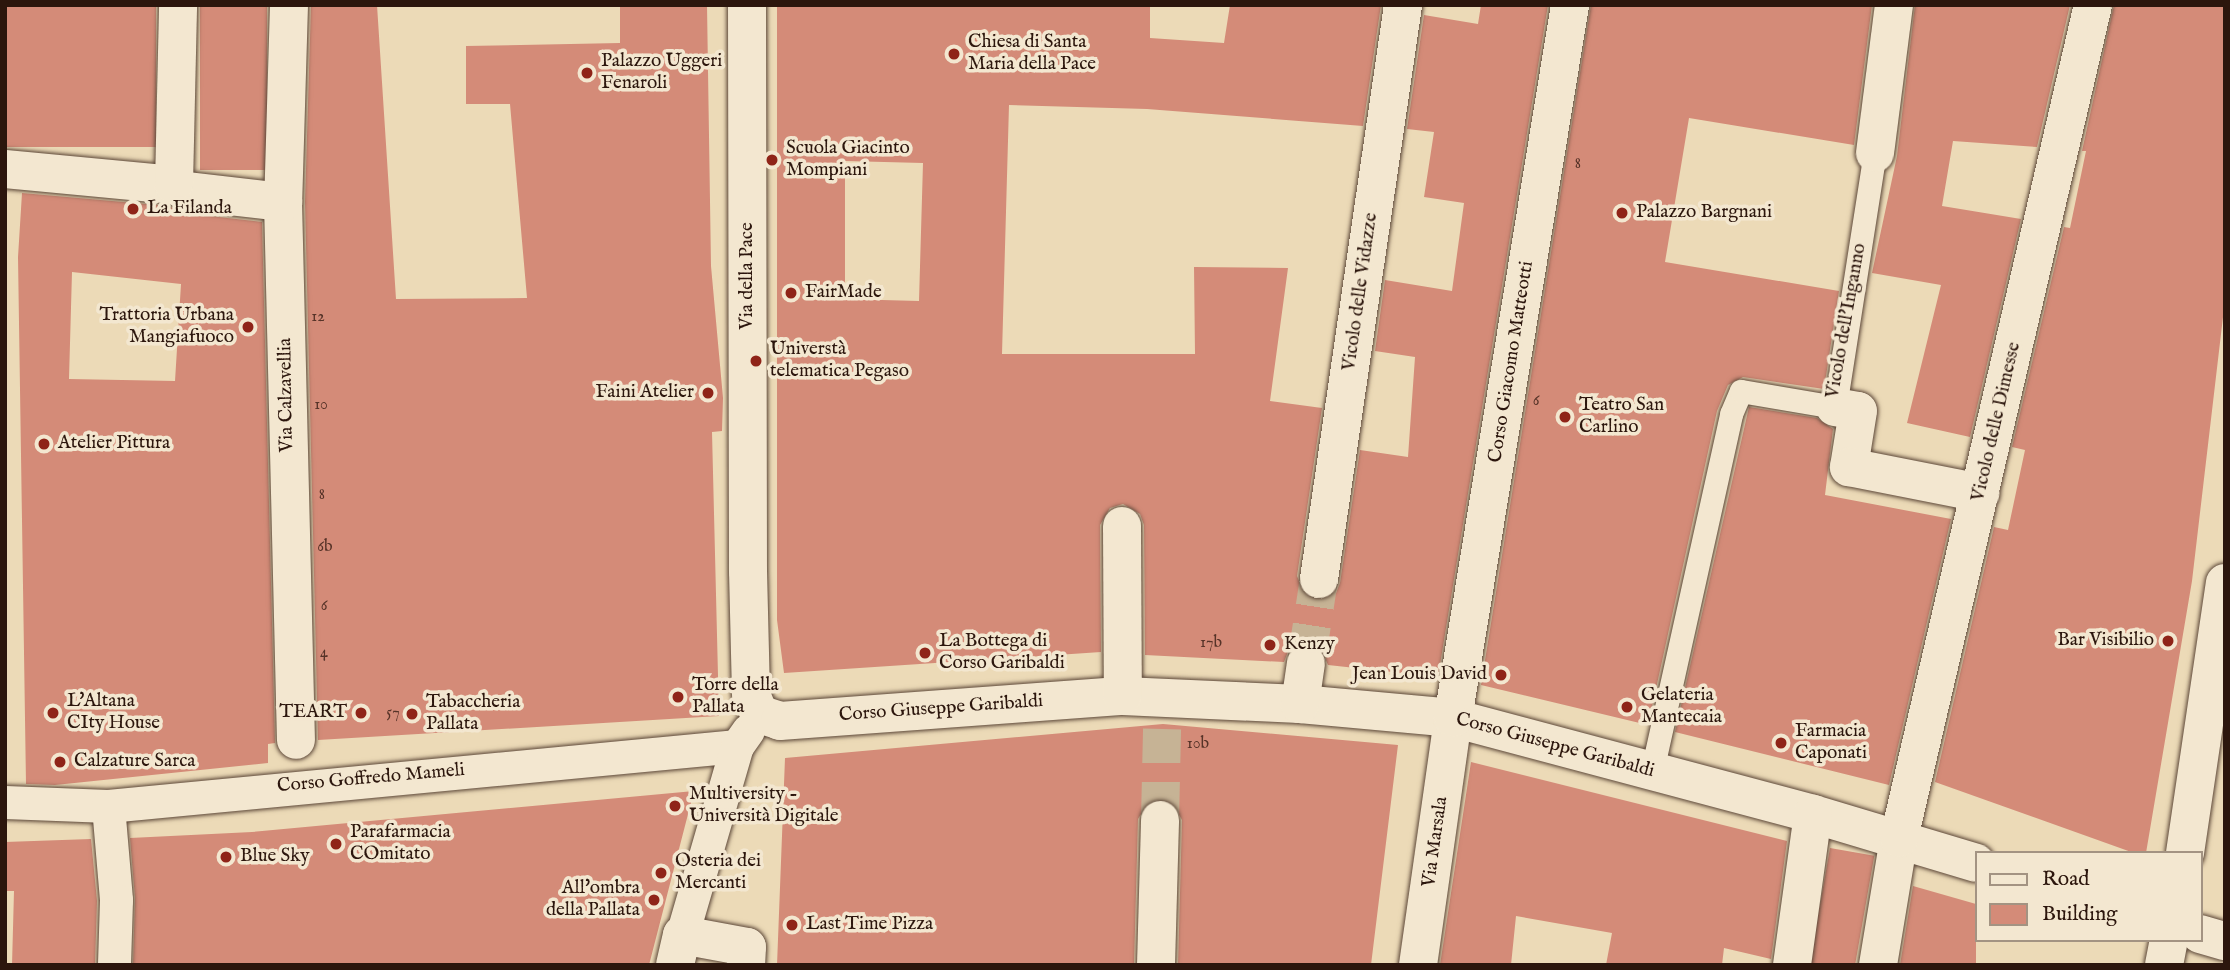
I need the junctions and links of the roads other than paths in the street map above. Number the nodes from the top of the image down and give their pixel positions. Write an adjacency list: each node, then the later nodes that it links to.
1 (178, 5): 10 (street)
2 (289, 5): 11 (street, Via Calzavellia)
3 (747, 5): 20 (street, Via della Pace)
4 (1403, 5): 15 (street, Vicolo delle Vidazze)
5 (1570, 5): 21 (street, Corso Giacomo Matteotti)
6 (1894, 5): 8 (street, Vicolo dell'Inganno)
7 (2093, 5): 13 (street, Vicolo delle Dimesse)
8 (1875, 153): 12 (lane, Vicolo dell'Inganno)
9 (5, 169): 10 (street)
10 (174, 185): 11 (street)
11 (283, 202): 22 (street, Via Calzavellia)
12 (1835, 407): 13 (street); 24 (lane, Vicolo dell'Inganno)
13 (1980, 493): 30 (street, Vicolo delle Dimesse)
14 (1122, 526): 18 (street)
15 (1319, 579)
16 (2225, 583): 31 (street)
17 (1306, 663): 19 (street)
18 (1123, 696): 19 (street, Corso Giuseppe Garibaldi); 20 (street, Corso Giuseppe Garibaldi)
19 (1300, 704): 21 (street, Corso Giuseppe Garibaldi)
20 (759, 714): 23 (street)
21 (1453, 719): 24 (street, Corso Giuseppe Garibaldi); 40 (street, Via Marsala)
22 (296, 740): 25 (street, Via Calzavellia)
23 (737, 746): 25 (street, Corso Goffredo Mameli); 36 (street)
24 (1652, 771): 28 (street, Corso Giuseppe Garibaldi)
25 (297, 785): 27 (street, Corso Goffredo Mameli)
26 (5, 802): 27 (street, Corso Goffredo Mameli)
27 (108, 806): 37 (street)
28 (1813, 814): 30 (street, Corso Giuseppe Garibaldi); 41 (street)
29 (1160, 820): 39 (street)
30 (1899, 838): 32 (street, Corso Giuseppe Garibaldi); 42 (street, Vicolo delle Dimesse)
31 (2185, 851)
32 (1974, 862)
33 (2202, 935): 34 (street)
34 (2225, 941)
35 (2169, 942): 43 (street)
36 (679, 950): 38 (street)
37 (114, 965)
38 (746, 965)
39 (1156, 965)
40 (1419, 965)
41 (1792, 965)
42 (1878, 965)
43 (2164, 965)

